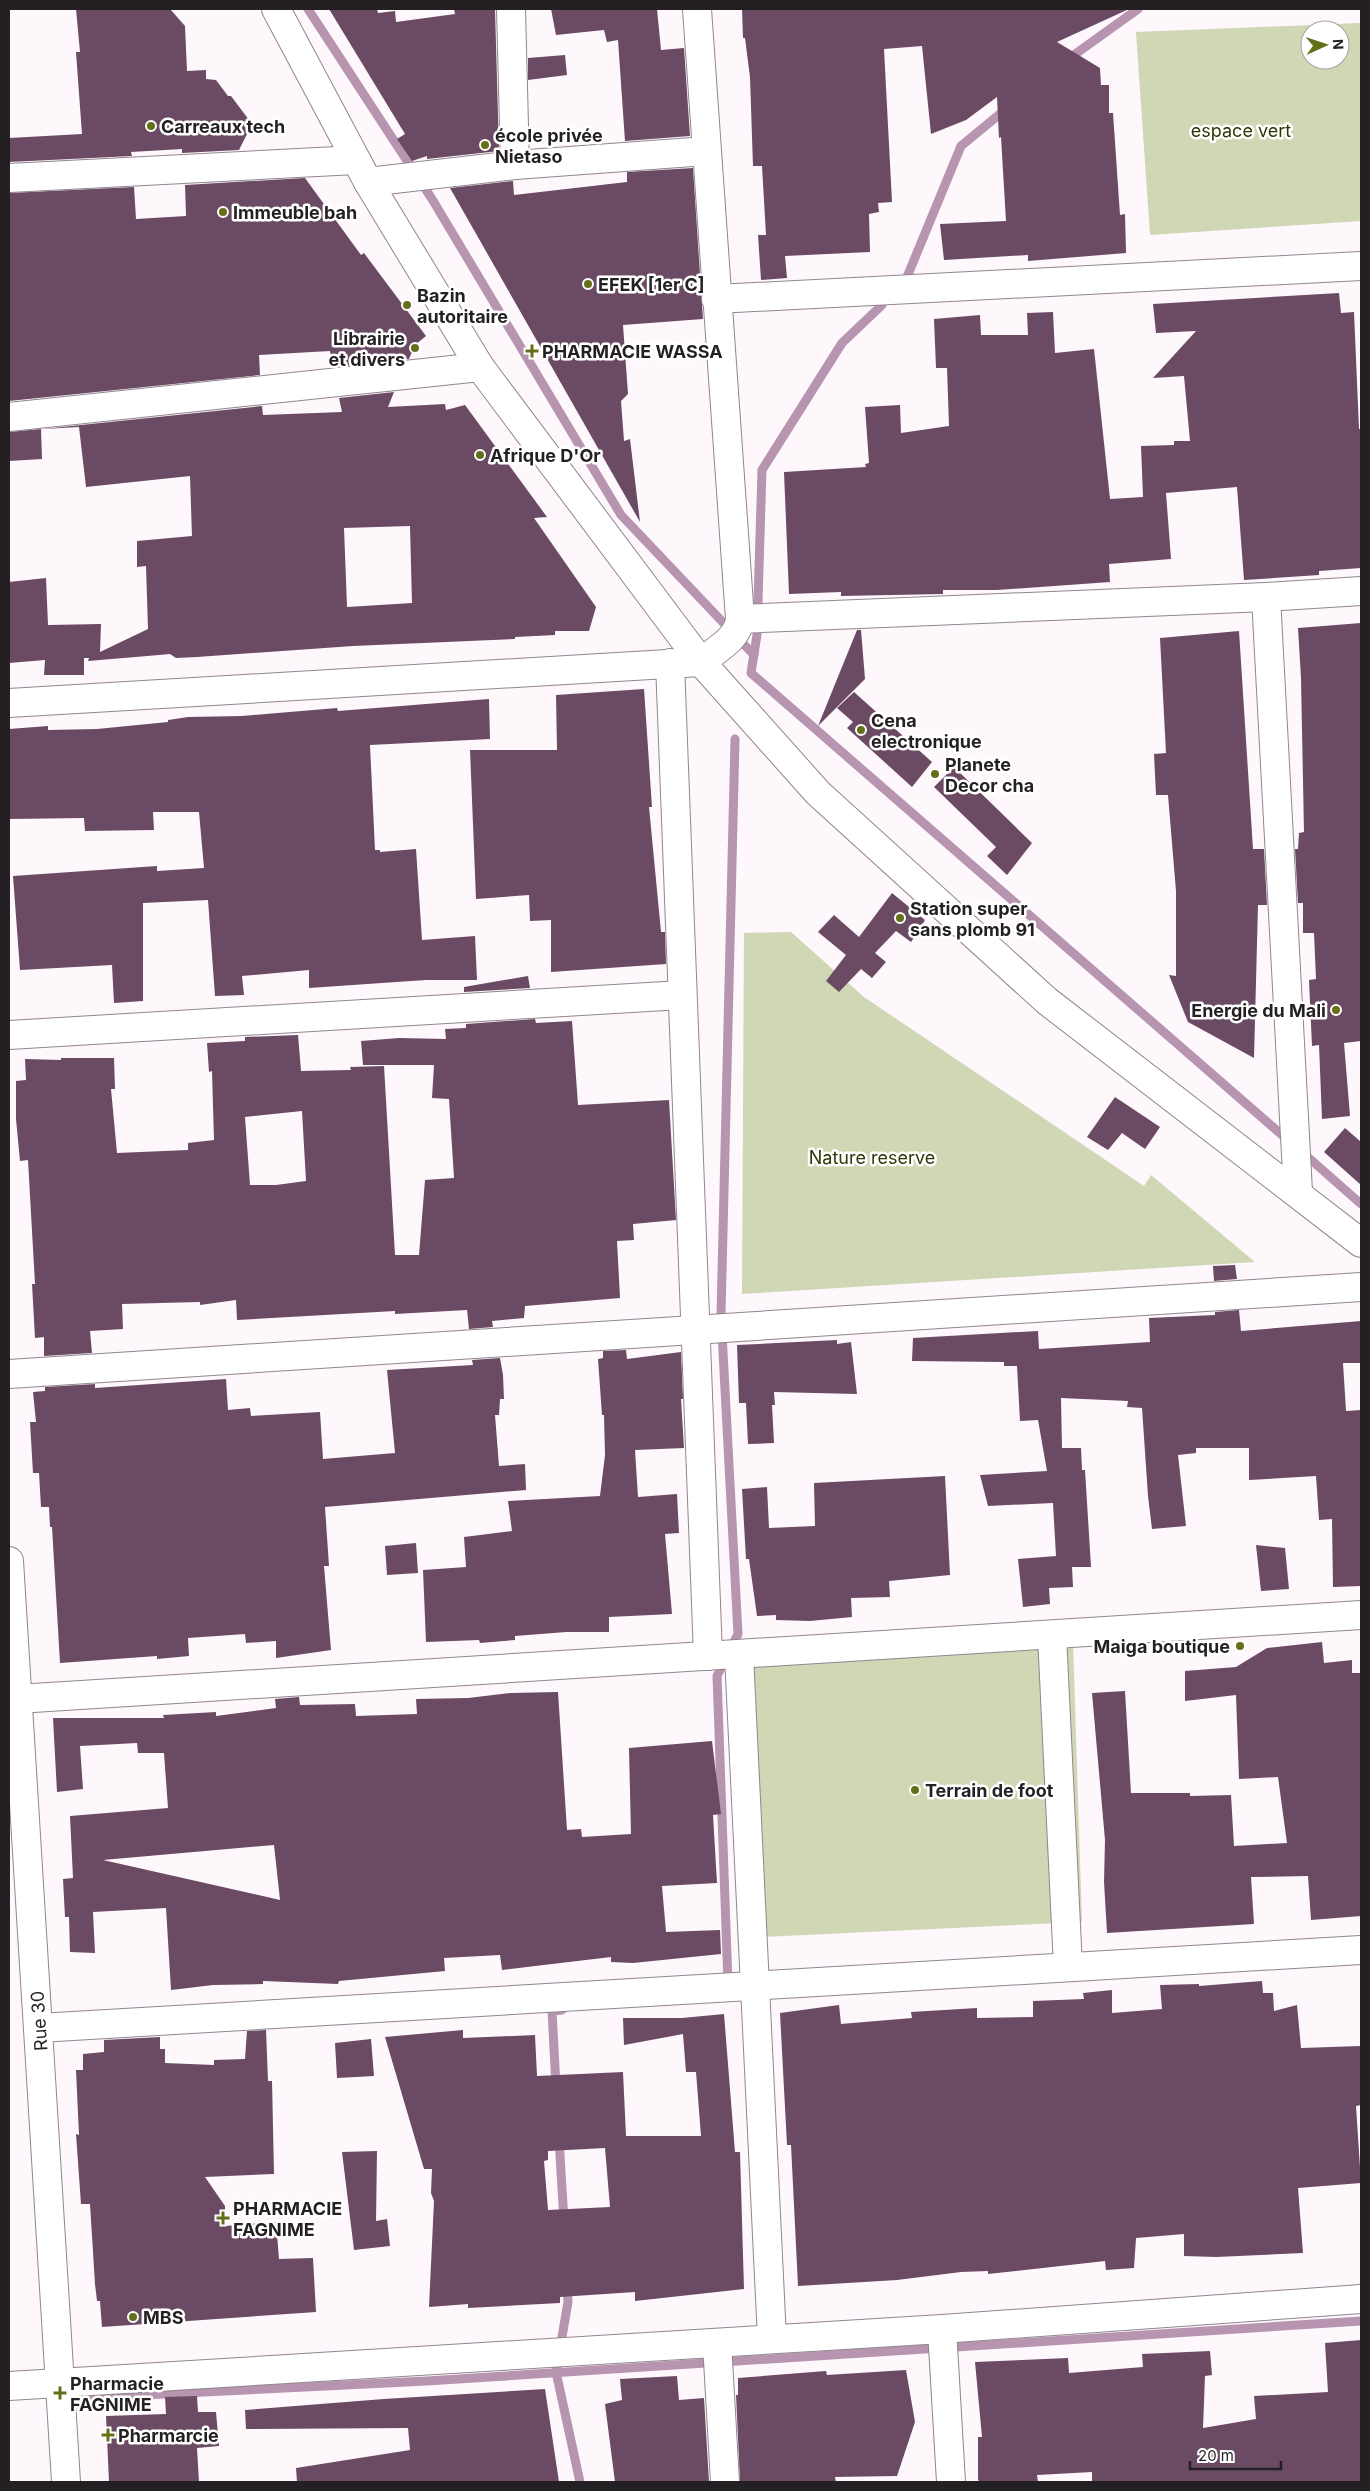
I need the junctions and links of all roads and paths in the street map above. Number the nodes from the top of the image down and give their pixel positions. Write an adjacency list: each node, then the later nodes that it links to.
1 (276, 9): 6 (street)
2 (511, 9): 5 (street)
3 (697, 9): 4 (street)
4 (706, 151): 5 (street); 9 (street)
5 (515, 165): 6 (street)
6 (362, 171): 7 (street); 10 (street)
7 (9, 178)
8 (1361, 266): 9 (street)
9 (716, 298): 14 (street)
10 (480, 367): 11 (street); 15 (street)
11 (9, 417)
12 (1361, 591): 13 (street)
13 (1266, 597): 14 (street); 20 (street)
14 (740, 619): 15 (street)
15 (701, 662): 16 (street); 20 (street)
16 (670, 663): 17 (street); 18 (street)
17 (9, 703)
18 (682, 995): 19 (street); 23 (street)
19 (9, 1035)
20 (1298, 1192): 21 (street)
21 (1361, 1243)
22 (1361, 1287): 23 (street)
23 (710, 1330): 24 (street); 28 (street)
24 (9, 1374)
25 (9, 1561): 29 (street, Rue 30)
26 (1361, 1614): 27 (street)
27 (1052, 1635): 28 (street); 31 (street)
28 (724, 1655): 29 (street); 32 (street)
29 (15, 1715): 33 (street, Rue 30)
30 (1361, 1950): 31 (street)
31 (1068, 1967): 32 (street)
32 (734, 1987): 33 (street); 36 (street)
33 (39, 2028): 38 (street, Rue 30)
34 (1361, 2299): 35 (street)
35 (942, 2329): 36 (street); 42 (street)
36 (772, 2339): 37 (street)
37 (716, 2343): 38 (street); 41 (street)
38 (60, 2383): 39 (street); 40 (street, Rue 30)
39 (9, 2386)
40 (66, 2482)
41 (725, 2482)
42 (952, 2482)

